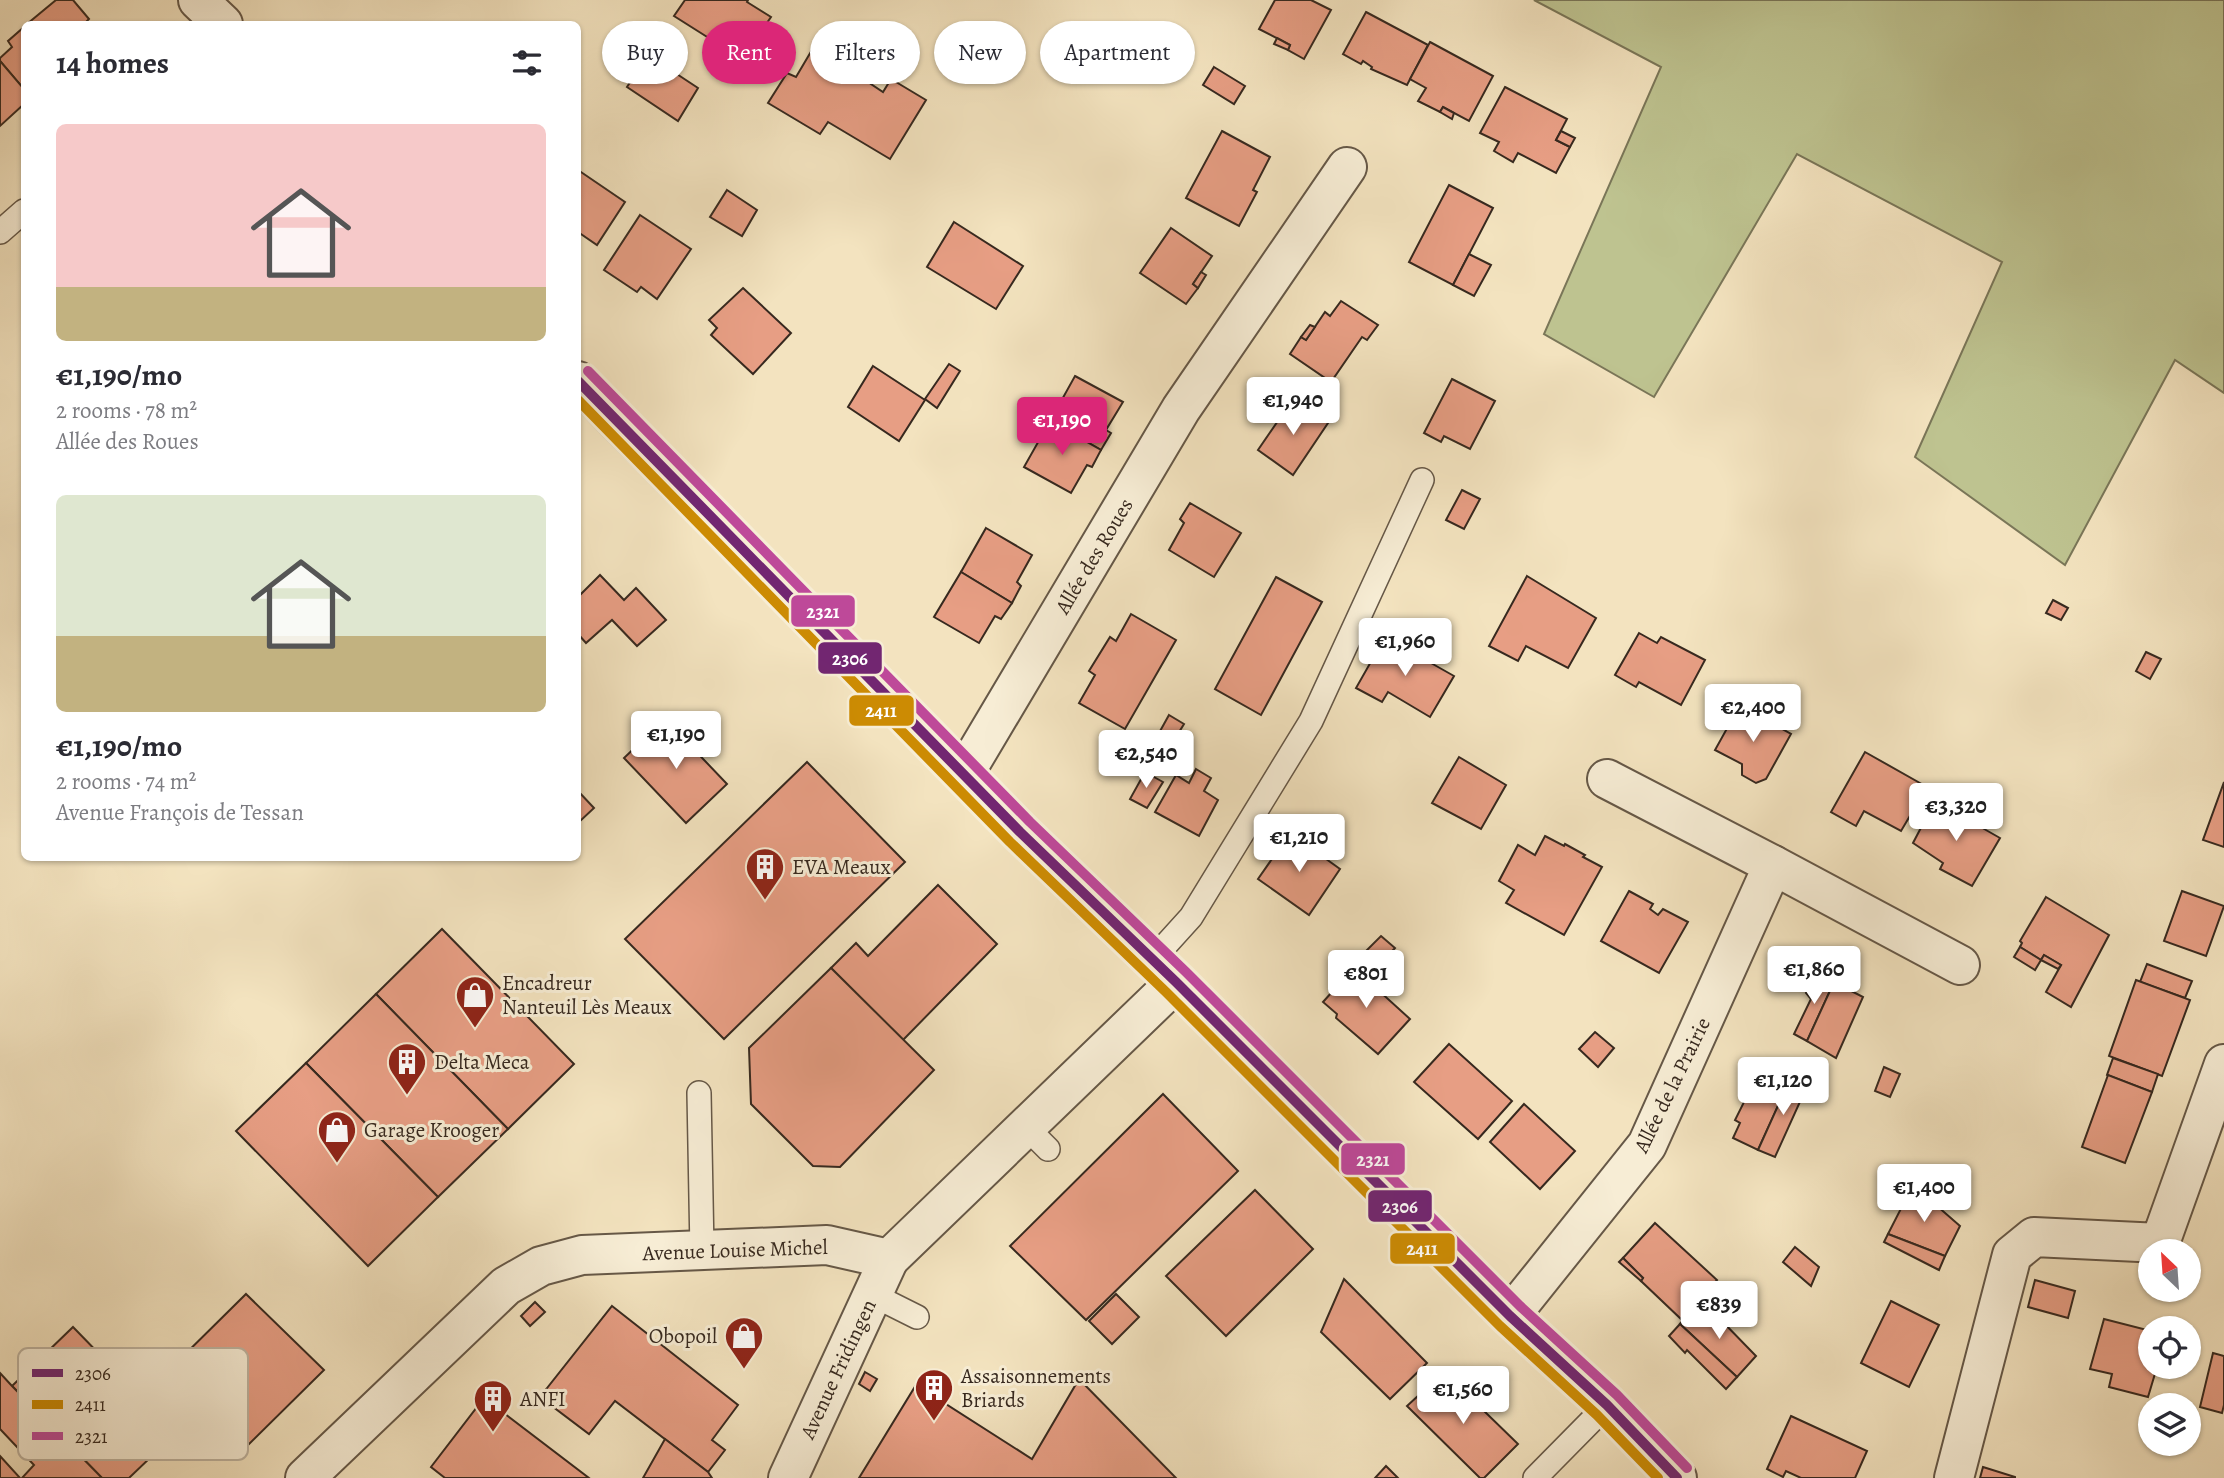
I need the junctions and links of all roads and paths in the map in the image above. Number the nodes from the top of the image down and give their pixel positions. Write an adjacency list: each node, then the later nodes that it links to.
1 (198, 0): 2 (street)
2 (220, 21)
3 (1348, 167): 8 (street, Allée des Roues)
4 (21, 214): 5 (lane)
5 (0, 232)
6 (581, 384): 8 (street)
7 (1422, 480): 12 (lane)
8 (964, 774): 12 (street)
9 (1607, 779): 10 (street)
10 (1773, 865): 11 (street); 18 (street, Allée de la Prairie)
11 (1960, 965)
12 (1165, 971): 16 (street); 18 (street)
13 (2224, 1064): 25 (street)
14 (699, 1093): 15 (lane)
15 (702, 1251): 16 (street, Avenue Louise Michel); 21 (street, Avenue Louise Michel)
16 (889, 1259): 17 (street, Avenue Fridingen)
17 (873, 1295): 19 (lane); 22 (street, Avenue Fridingen)
18 (1510, 1316): 20 (street)
19 (917, 1317)
20 (1607, 1405): 23 (lane); 24 (street)
21 (305, 1478)
22 (788, 1478)
23 (1535, 1478)
24 (1677, 1478)
25 (1954, 1478)

